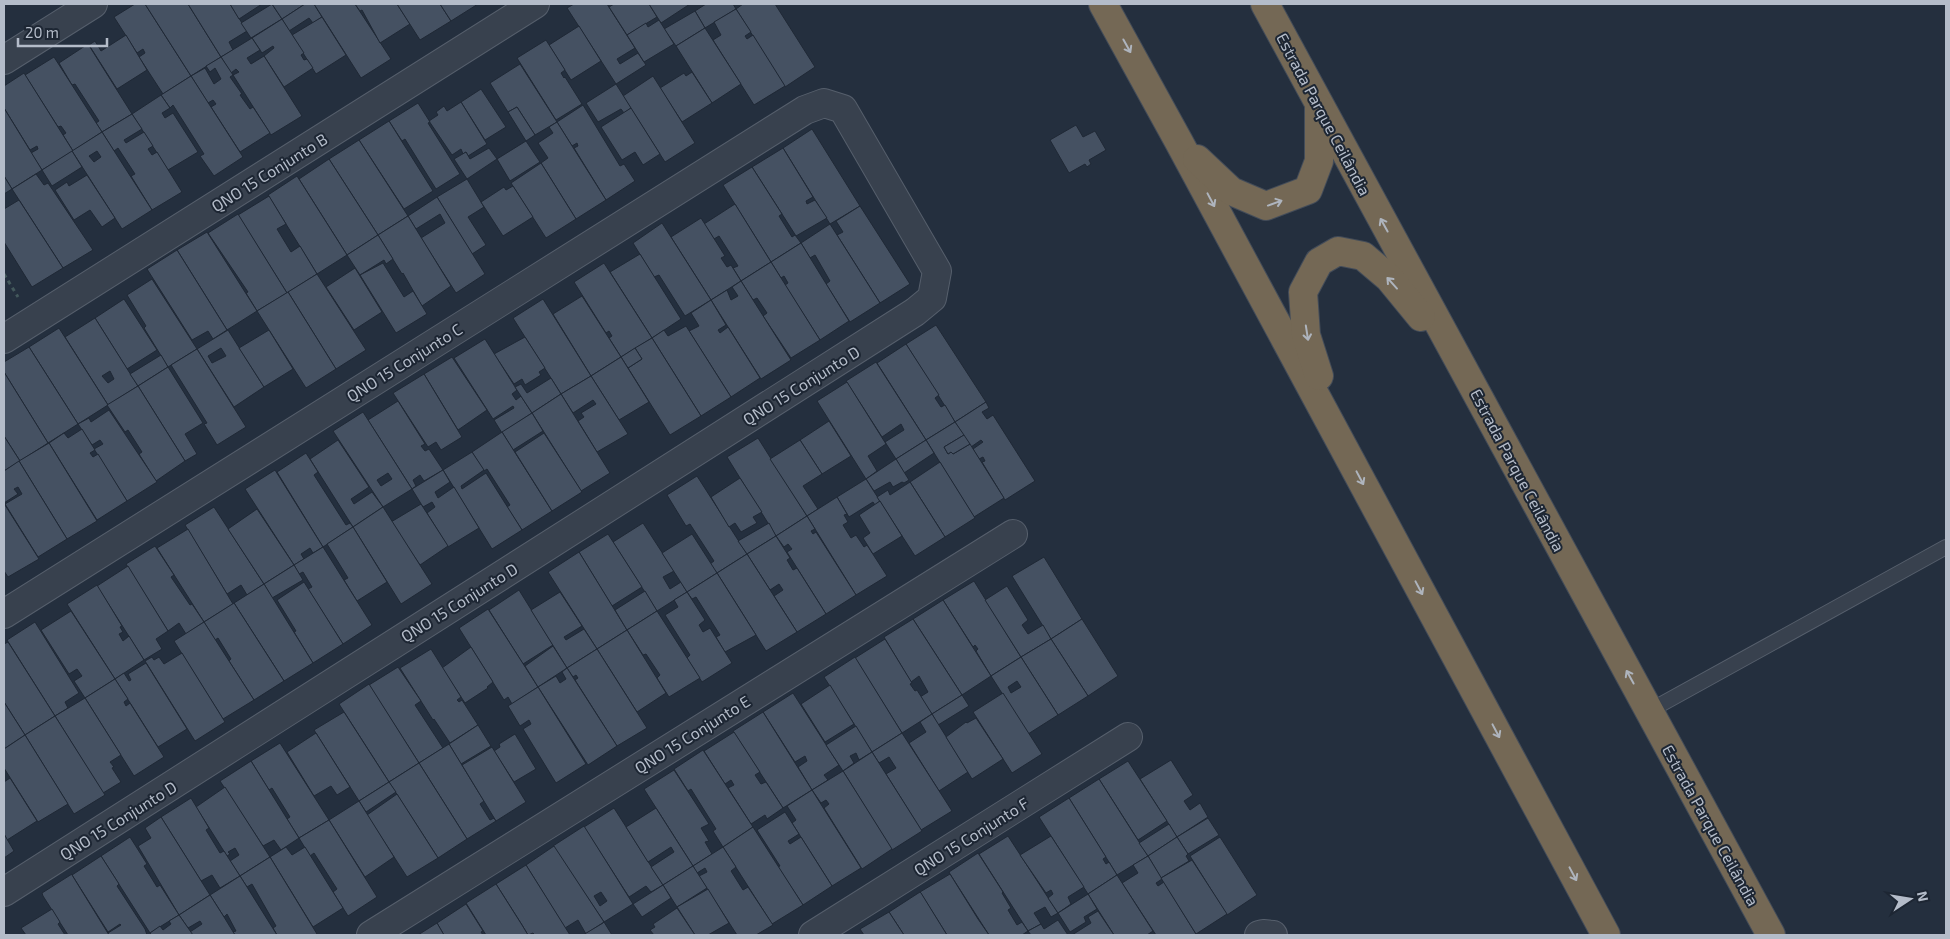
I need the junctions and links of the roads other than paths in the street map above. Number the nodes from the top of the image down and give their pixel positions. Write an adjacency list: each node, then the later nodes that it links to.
1 (93, 4): 5 (street)
2 (535, 4): 9 (street, QNO 15 Conjunto B)
3 (1103, 4): 7 (highway, one-way to 7)
4 (1265, 4): 6 (highway, Estrada Parque Ceilândia)
5 (4, 60)
6 (1319, 105): 7 (highway, one-way to 6); 10 (highway, Estrada Parque Ceilândia, one-way to 6)
7 (1179, 142): 11 (highway, one-way to 11)
8 (915, 312): 14 (street, QNO 15 Conjunto C); 17 (street, QNO 15 Conjunto D)
9 (4, 339)
10 (1458, 360): 11 (highway, one-way to 11); 15 (highway, Estrada Parque Ceilândia, one-way to 10)
11 (1337, 435): 22 (highway, one-way to 22)
12 (1013, 534): 18 (street, QNO 15 Conjunto E)
13 (1946, 547): 15 (lane)
14 (4, 614)
15 (1649, 712): 23 (highway, Estrada Parque Ceilândia)
16 (1128, 736): 19 (street, QNO 15 Conjunto F)
17 (4, 892)
18 (371, 935)
19 (813, 935)
20 (1259, 935): 21 (street)
21 (1273, 935)
22 (1606, 935)
23 (1771, 935)

